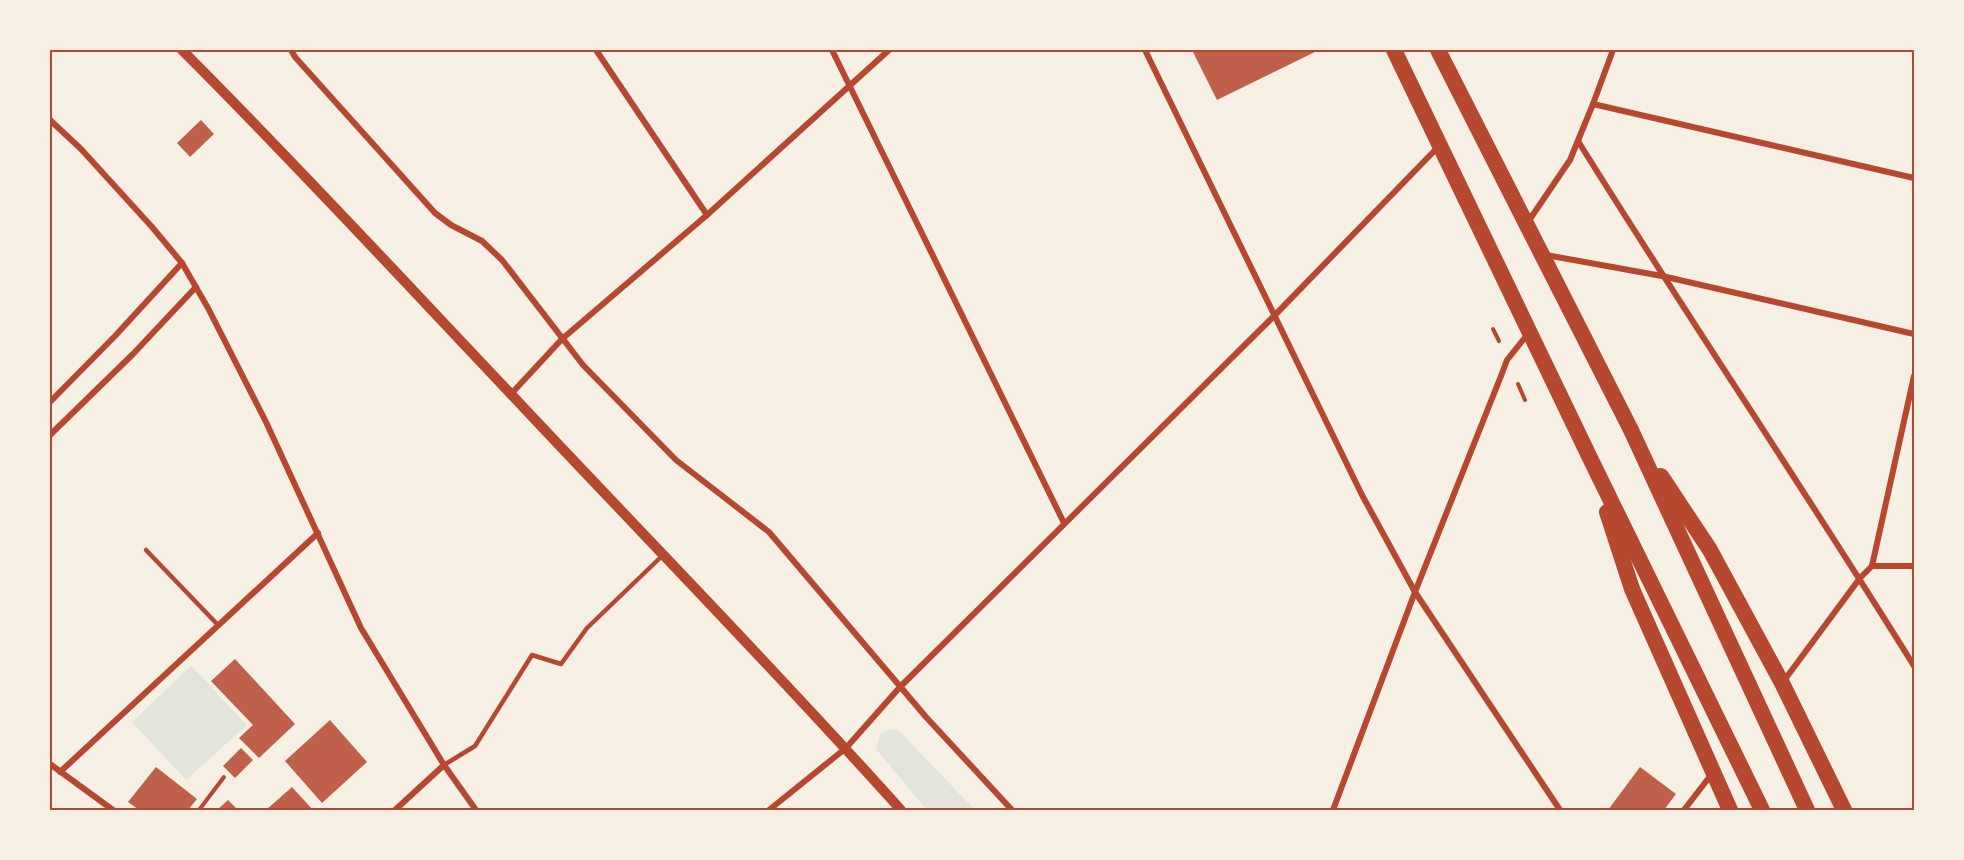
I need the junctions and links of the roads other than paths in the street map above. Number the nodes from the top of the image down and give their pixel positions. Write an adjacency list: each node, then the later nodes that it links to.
1 (182, 50): 27 (street)
2 (291, 50): 25 (street)
3 (596, 50): 16 (street)
4 (832, 50): 10 (street)
5 (888, 50): 10 (street)
6 (1145, 50): 22 (street)
7 (1394, 50): 14 (highway)
8 (1438, 50): 17 (highway)
9 (1612, 50): 11 (street)
10 (849, 84): 16 (street); 32 (street)
11 (1593, 104): 13 (street); 15 (street)
12 (50, 120): 19 (street)
13 (1578, 141): 17 (street); 20 (street)
14 (1440, 144): 22 (street); 23 (highway)
15 (1914, 178)
16 (706, 215): 25 (street)
17 (1526, 225): 18 (highway)
18 (1541, 254): 20 (street); 29 (highway)
19 (182, 264): 21 (street); 28 (street)
20 (1662, 276): 24 (street); 38 (street)
21 (196, 287): 30 (street); 33 (street)
22 (1274, 316): 32 (street); 39 (street)
23 (1530, 332): 31 (highway); 39 (street)
24 (1914, 334)
25 (562, 339): 27 (street); 43 (street)
26 (1914, 376): 36 (street)
27 (511, 394): 35 (street)
28 (50, 402)
29 (1631, 430): 42 (highway); 60 (highway)
30 (50, 435)
31 (1590, 458): 48 (highway); 59 (highway)
32 (1064, 523): 43 (street)
33 (318, 533): 40 (street); 46 (street)
34 (146, 550): 40 (lane)
35 (664, 555): 44 (street); 46 (lane)
36 (1872, 566): 37 (street); 38 (street)
37 (1914, 566)
38 (1860, 578): 41 (street); 42 (street)
39 (1415, 592): 55 (street); 56 (street)
40 (218, 625): 47 (street)
41 (1914, 666)
42 (1782, 683): 61 (highway)
43 (900, 687): 44 (street); 54 (street)
44 (846, 748): 52 (street); 53 (street)
45 (50, 764): 47 (street)
46 (444, 765): 50 (street); 51 (street)
47 (60, 772): 49 (street)
48 (1712, 774): 57 (street); 58 (highway)
49 (109, 809)
50 (395, 810)
51 (476, 810)
52 (769, 810)
53 (902, 810)
54 (1012, 810)
55 (1333, 810)
56 (1560, 810)
57 (1684, 810)
58 (1730, 810)
59 (1762, 810)
60 (1808, 810)
61 (1844, 810)

